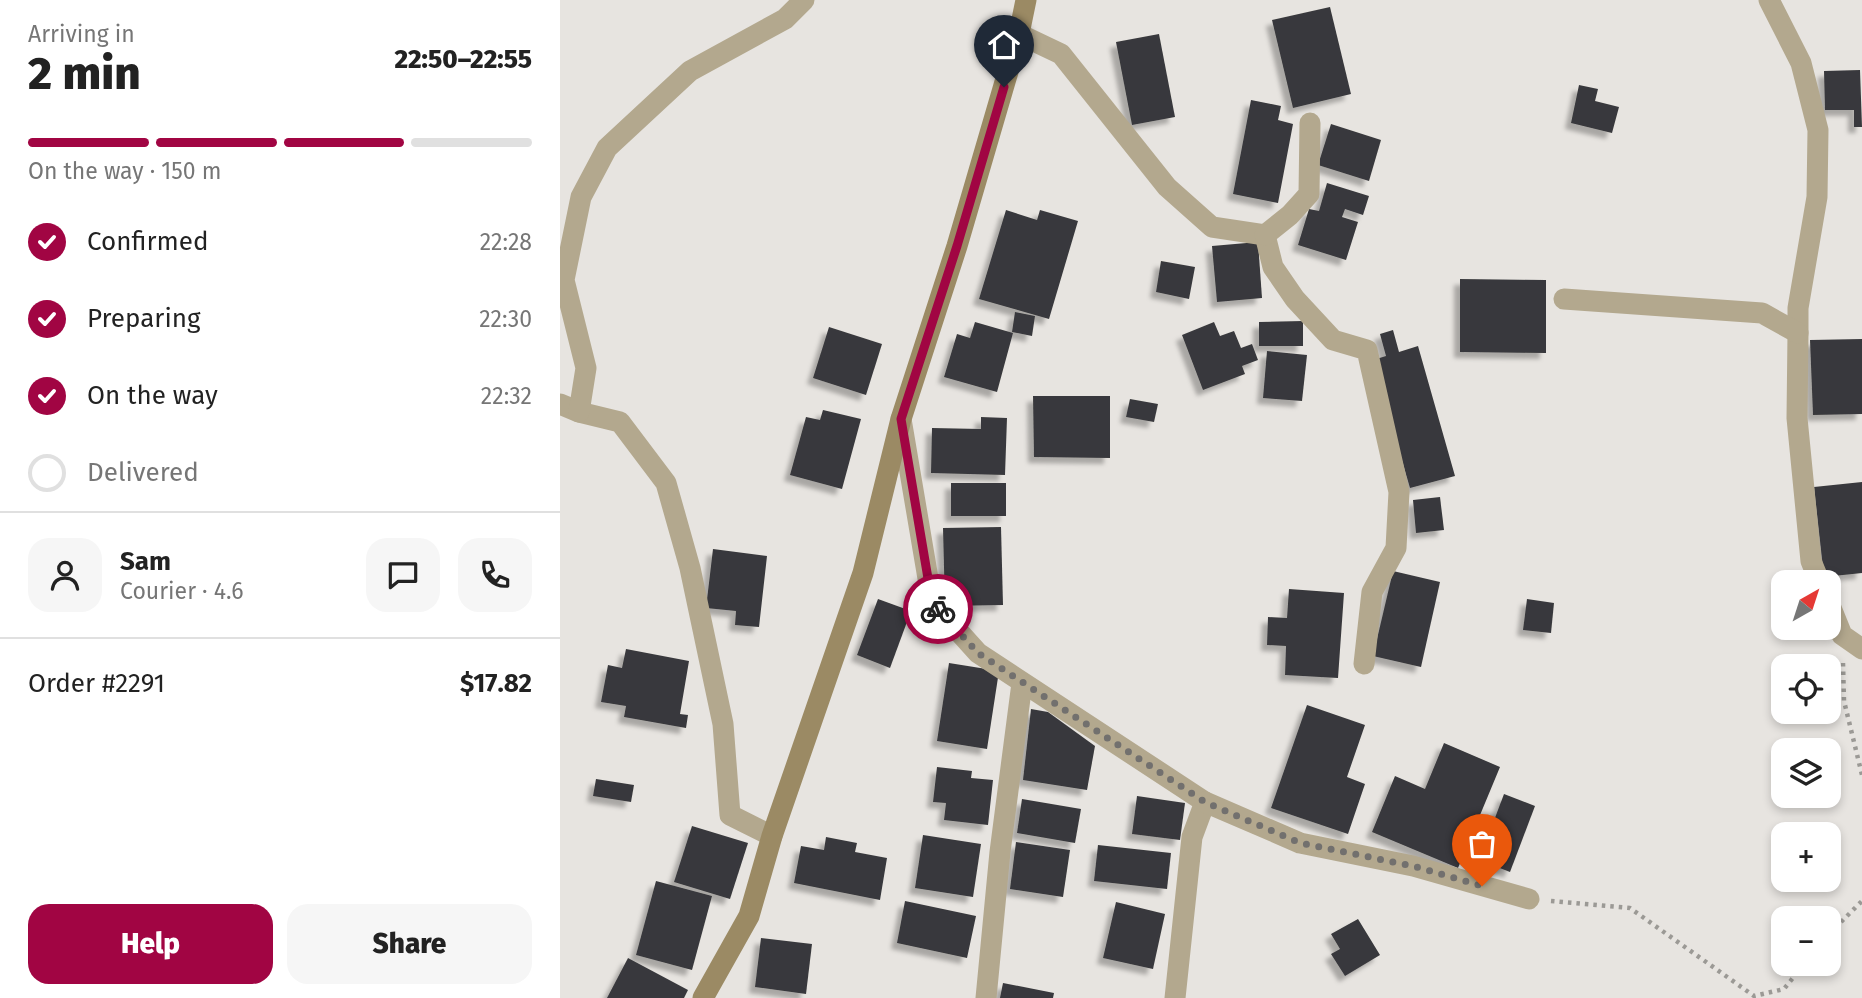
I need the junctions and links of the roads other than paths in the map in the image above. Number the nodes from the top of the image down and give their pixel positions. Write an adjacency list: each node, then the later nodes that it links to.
1 (804, 0): 9 (street)
2 (1026, 0): 4 (street)
3 (1769, 0): 8 (street)
4 (1019, 34): 6 (street); 10 (street)
5 (1311, 123): 6 (street)
6 (1265, 235): 14 (street)
7 (1564, 299): 8 (street)
8 (1798, 333): 11 (street)
9 (570, 408): 17 (street)
10 (901, 419): 15 (street); 17 (street)
11 (1815, 570)
12 (1841, 633): 13 (street)
13 (1862, 649)
14 (1364, 664)
15 (1022, 683): 16 (street); 20 (street)
16 (1205, 802): 18 (street); 21 (street)
17 (772, 836): 19 (street)
18 (1529, 899)
19 (703, 998)
20 (986, 998)
21 (1175, 998)

